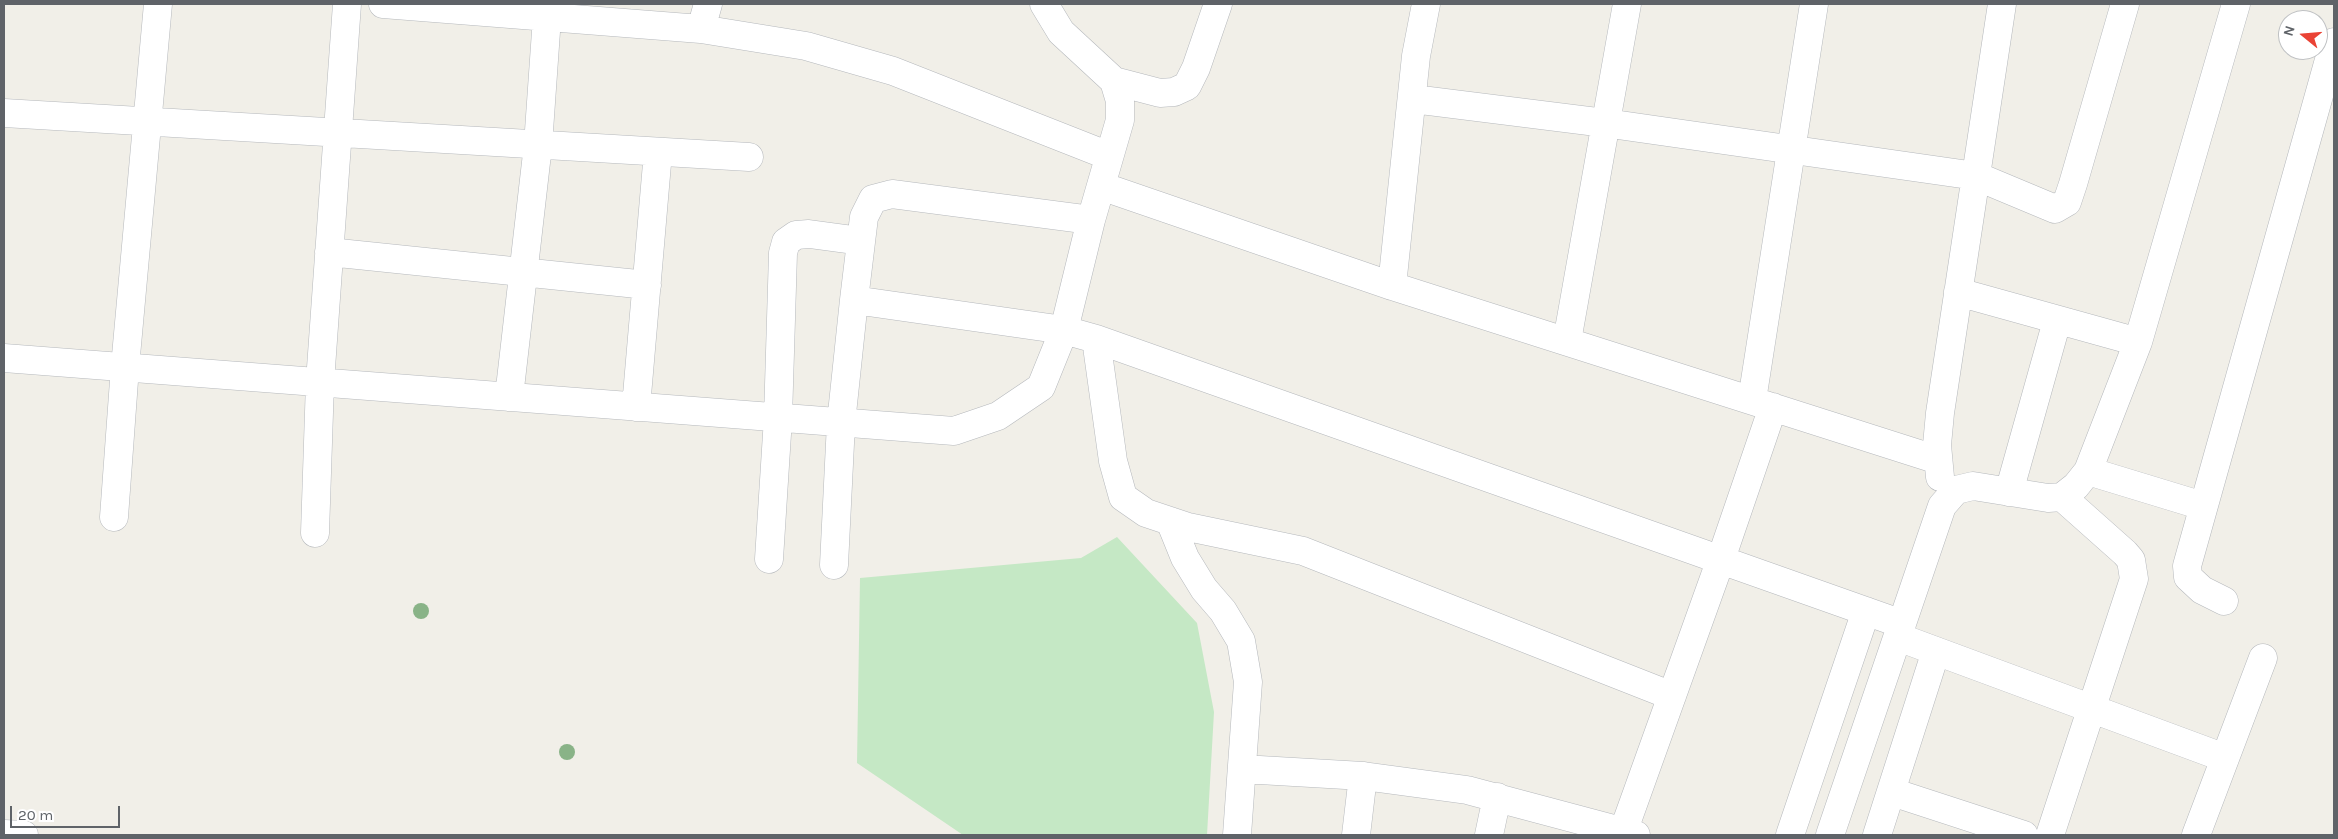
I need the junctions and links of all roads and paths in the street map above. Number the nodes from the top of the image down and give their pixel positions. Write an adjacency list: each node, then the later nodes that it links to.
1 (158, 4): 18 (street)
2 (347, 4): 20 (street)
3 (400, 4): 13 (street)
4 (1044, 4): 15 (street)
5 (1218, 4): 15 (street)
6 (1426, 4): 16 (street)
7 (1627, 4): 19 (street)
8 (1814, 4): 22 (street)
9 (2002, 4): 26 (street)
10 (2125, 4): 26 (street)
11 (2236, 4): 40 (street)
12 (704, 16): 13 (street); 24 (street)
13 (547, 17): 21 (street)
14 (2334, 42): 54 (street)
15 (1114, 81): 24 (street)
16 (1413, 99): 19 (street); 33 (street)
17 (4, 114): 18 (street)
18 (147, 123): 20 (street); 42 (street)
19 (1605, 123): 22 (street); 39 (street)
20 (337, 134): 21 (street); 30 (street)
21 (538, 145): 23 (street); 31 (street)
22 (1792, 149): 26 (street); 45 (street)
23 (658, 152): 25 (street); 32 (street)
24 (1109, 156): 27 (street)
25 (749, 157)
26 (1976, 176): 34 (street)
27 (1101, 186): 28 (street); 33 (street)
28 (1091, 220): 29 (street); 37 (street)
29 (861, 241): 35 (street); 47 (street)
30 (329, 252): 31 (street); 43 (street)
31 (523, 272): 32 (street); 44 (street)
32 (646, 285): 46 (street)
33 (1392, 286): 39 (street)
34 (1958, 292): 36 (street); 49 (street)
35 (854, 300): 37 (street); 48 (street)
36 (2056, 321): 40 (street); 51 (street)
37 (1064, 330): 38 (street); 48 (street)
38 (1096, 339): 56 (street); 59 (street)
39 (1567, 341): 45 (street)
40 (2138, 342): 50 (street)
41 (4, 358): 42 (street)
42 (125, 367): 43 (street); 55 (street)
43 (320, 382): 44 (street); 57 (street)
44 (509, 397): 46 (street)
45 (1763, 404): 49 (street); 59 (street)
46 (636, 407): 47 (street)
47 (778, 418): 48 (street); 58 (street)
48 (841, 423): 60 (street)
49 (1938, 460): 53 (street)
50 (2088, 471): 52 (street); 54 (street)
51 (2009, 492): 52 (street); 53 (street)
52 (2062, 497): 67 (street)
53 (1942, 506): 63 (street)
54 (2203, 506): 61 (street)
55 (114, 516)
56 (1170, 521): 66 (street); 69 (street)
57 (315, 533)
58 (769, 559)
59 (1721, 559): 62 (street); 66 (street)
60 (834, 565)
61 (2224, 601)
62 (1866, 611): 63 (street); 79 (street)
63 (1900, 630): 64 (street); 80 (street)
64 (1936, 651): 67 (street); 71 (street)
65 (2263, 658): 68 (street)
66 (1672, 696): 74 (street)
67 (2092, 708): 68 (street); 83 (street)
68 (2225, 758): 84 (street)
69 (1242, 769): 70 (street); 76 (street)
70 (1363, 776): 72 (street); 77 (street)
71 (1892, 792): 81 (street); 82 (street)
72 (1497, 797): 74 (street); 78 (street)
73 (4, 834): 75 (street)
74 (1628, 834)
75 (24, 835)
76 (1237, 835)
77 (1356, 835)
78 (1488, 835)
79 (1790, 835)
80 (1830, 835)
81 (1876, 835)
82 (2024, 835)
83 (2050, 835)
84 (2196, 835)

